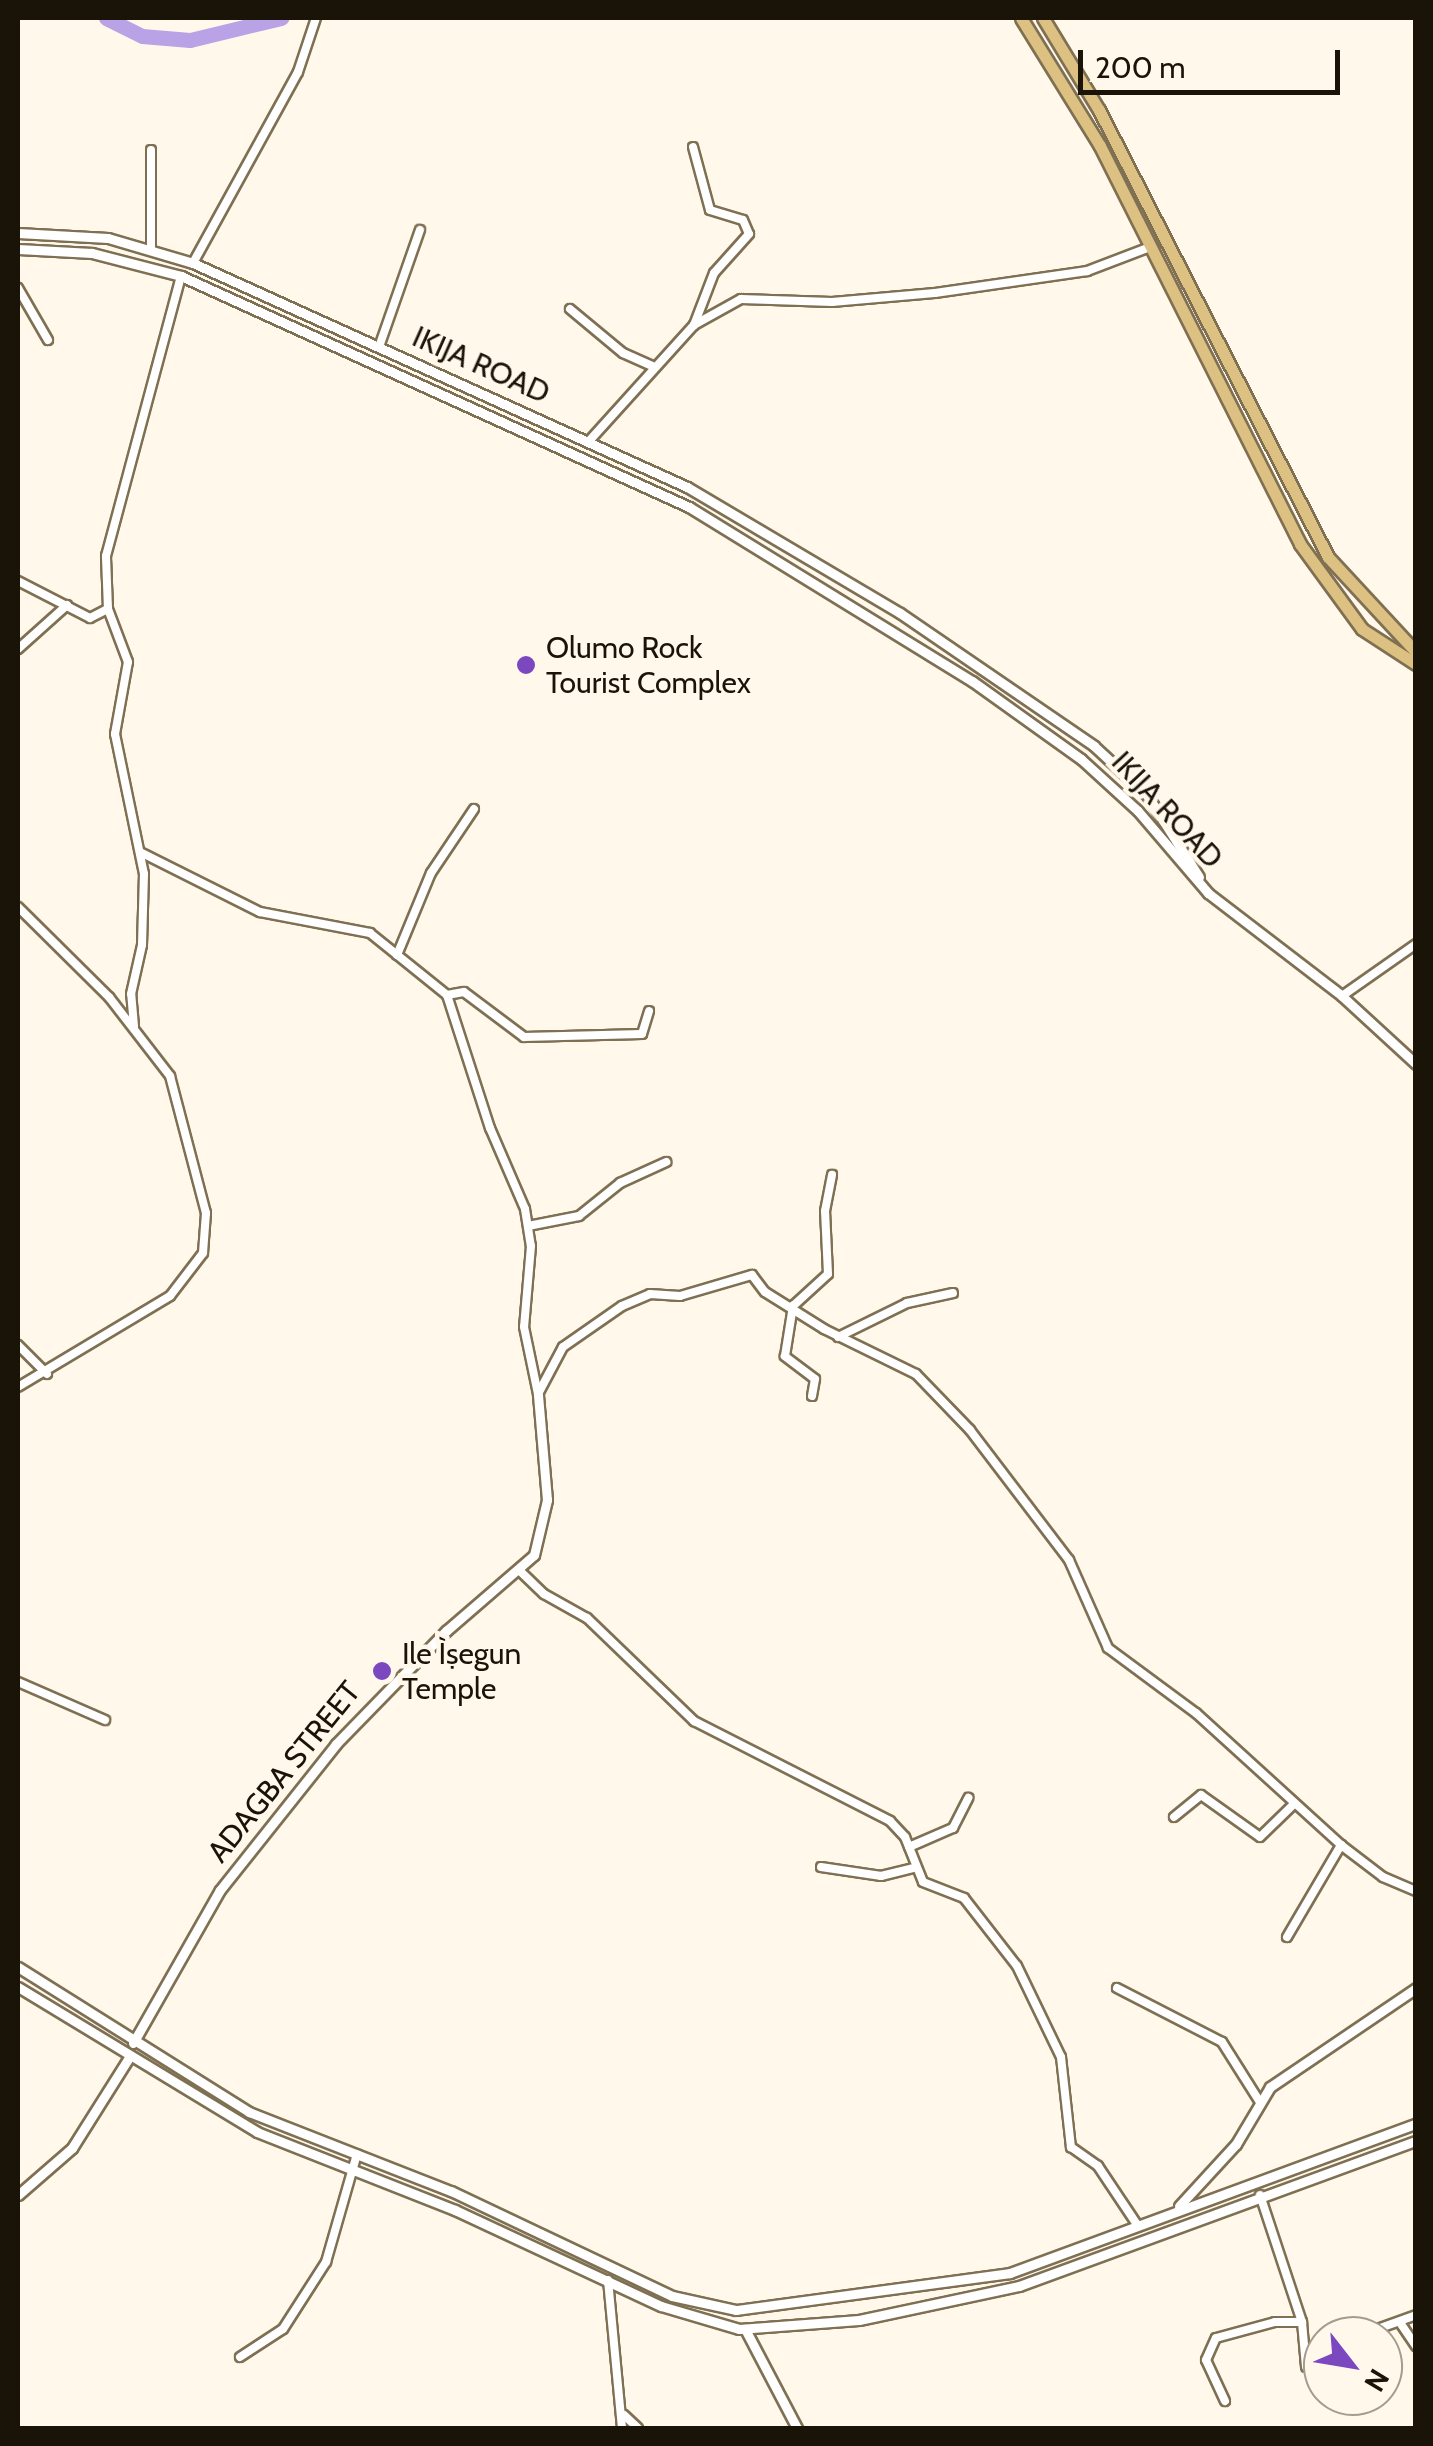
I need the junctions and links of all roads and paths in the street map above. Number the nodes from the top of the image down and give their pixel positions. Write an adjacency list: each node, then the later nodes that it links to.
1 (316, 18): 11 (street)
2 (1020, 18): 9 (main road)
3 (1044, 18): 24 (main road)
4 (693, 147): 15 (street)
5 (151, 150): 8 (street)
6 (420, 230): 17 (street)
7 (18, 233): 8 (street, IKIJA ROAD)
8 (151, 248): 11 (street, IKIJA ROAD)
9 (1150, 248): 15 (street); 25 (main road)
10 (18, 249): 12 (street, IKIJA ROAD)
11 (193, 263): 17 (street, IKIJA ROAD)
12 (182, 276): 22 (street); 28 (street, IKIJA ROAD)
13 (18, 288): 16 (street)
14 (570, 309): 18 (street)
15 (694, 325): 18 (street)
16 (48, 340)
17 (378, 347): 19 (street, IKIJA ROAD)
18 (652, 366): 19 (street)
19 (590, 440): 28 (street, IKIJA ROAD)
20 (18, 581): 21 (street)
21 (68, 606): 22 (street); 23 (street)
22 (108, 610): 27 (street)
23 (18, 649)
24 (1416, 652)
25 (1416, 664)
26 (474, 809): 31 (street)
27 (142, 853): 31 (street); 35 (street)
28 (1208, 893): 33 (street)
29 (18, 907): 35 (street)
30 (1416, 944): 33 (street)
31 (397, 955): 32 (street)
32 (447, 995): 34 (street); 39 (street)
33 (1342, 996): 36 (street)
34 (649, 1010)
35 (134, 1026): 44 (street)
36 (1416, 1064)
37 (666, 1162): 39 (street)
38 (832, 1175): 41 (street)
39 (528, 1226): 46 (street)
40 (953, 1293): 42 (street)
41 (793, 1306): 42 (street); 46 (street); 47 (street)
42 (838, 1337): 52 (street)
43 (18, 1345): 44 (street)
44 (47, 1374): 45 (street)
45 (18, 1386)
46 (538, 1394): 48 (street)
47 (812, 1396)
48 (520, 1571): 55 (street); 64 (street, ADAGBA STREET)
49 (18, 1682): 50 (street)
50 (104, 1720)
51 (968, 1798): 55 (street)
52 (1293, 1805): 53 (street); 54 (street)
53 (1174, 1818)
54 (1341, 1844): 58 (street); 59 (street)
55 (909, 1847): 57 (street)
56 (821, 1867): 57 (street)
57 (913, 1868): 74 (street)
58 (1416, 1891)
59 (1287, 1937)
60 (18, 1967): 64 (street)
61 (18, 1987): 65 (street)
62 (1117, 1988): 66 (street)
63 (1416, 1988): 66 (street)
64 (133, 2042): 69 (street)
65 (128, 2059): 70 (street); 72 (street)
66 (1260, 2102): 73 (street)
67 (1416, 2124): 73 (street)
68 (1416, 2141): 71 (street)
69 (357, 2154): 70 (street); 75 (street)
70 (355, 2172): 77 (street); 81 (street)
71 (1260, 2195): 76 (street); 78 (street)
72 (18, 2196)
73 (1179, 2206): 74 (street)
74 (1136, 2223): 75 (street)
75 (1102, 2239): 76 (street)
76 (1109, 2252): 79 (street)
77 (608, 2280): 79 (street); 83 (street)
78 (1302, 2322): 80 (street); 82 (street)
79 (745, 2328): 86 (street)
80 (1303, 2333)
81 (240, 2356)
82 (1225, 2402)
83 (624, 2415): 84 (street); 85 (street)
84 (622, 2428)
85 (638, 2428)
86 (797, 2428)

